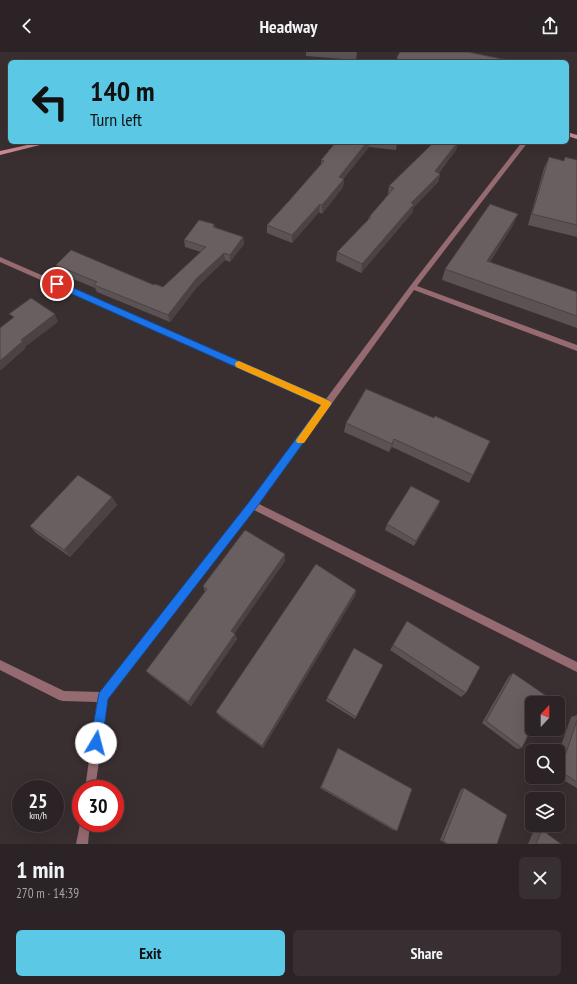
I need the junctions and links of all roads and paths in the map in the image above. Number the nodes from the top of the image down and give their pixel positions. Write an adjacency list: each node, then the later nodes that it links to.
1 (40, 144): 3 (main road)
2 (524, 144): 5 (street)
3 (0, 153)
4 (0, 259): 7 (street)
5 (413, 287): 6 (street); 7 (street)
6 (577, 348)
7 (327, 403): 8 (street)
8 (253, 505): 10 (street); 11 (street)
9 (0, 665): 11 (street)
10 (577, 668)
11 (103, 697): 12 (street)
12 (91, 780)
13 (84, 832): 14 (street)
14 (82, 844)

